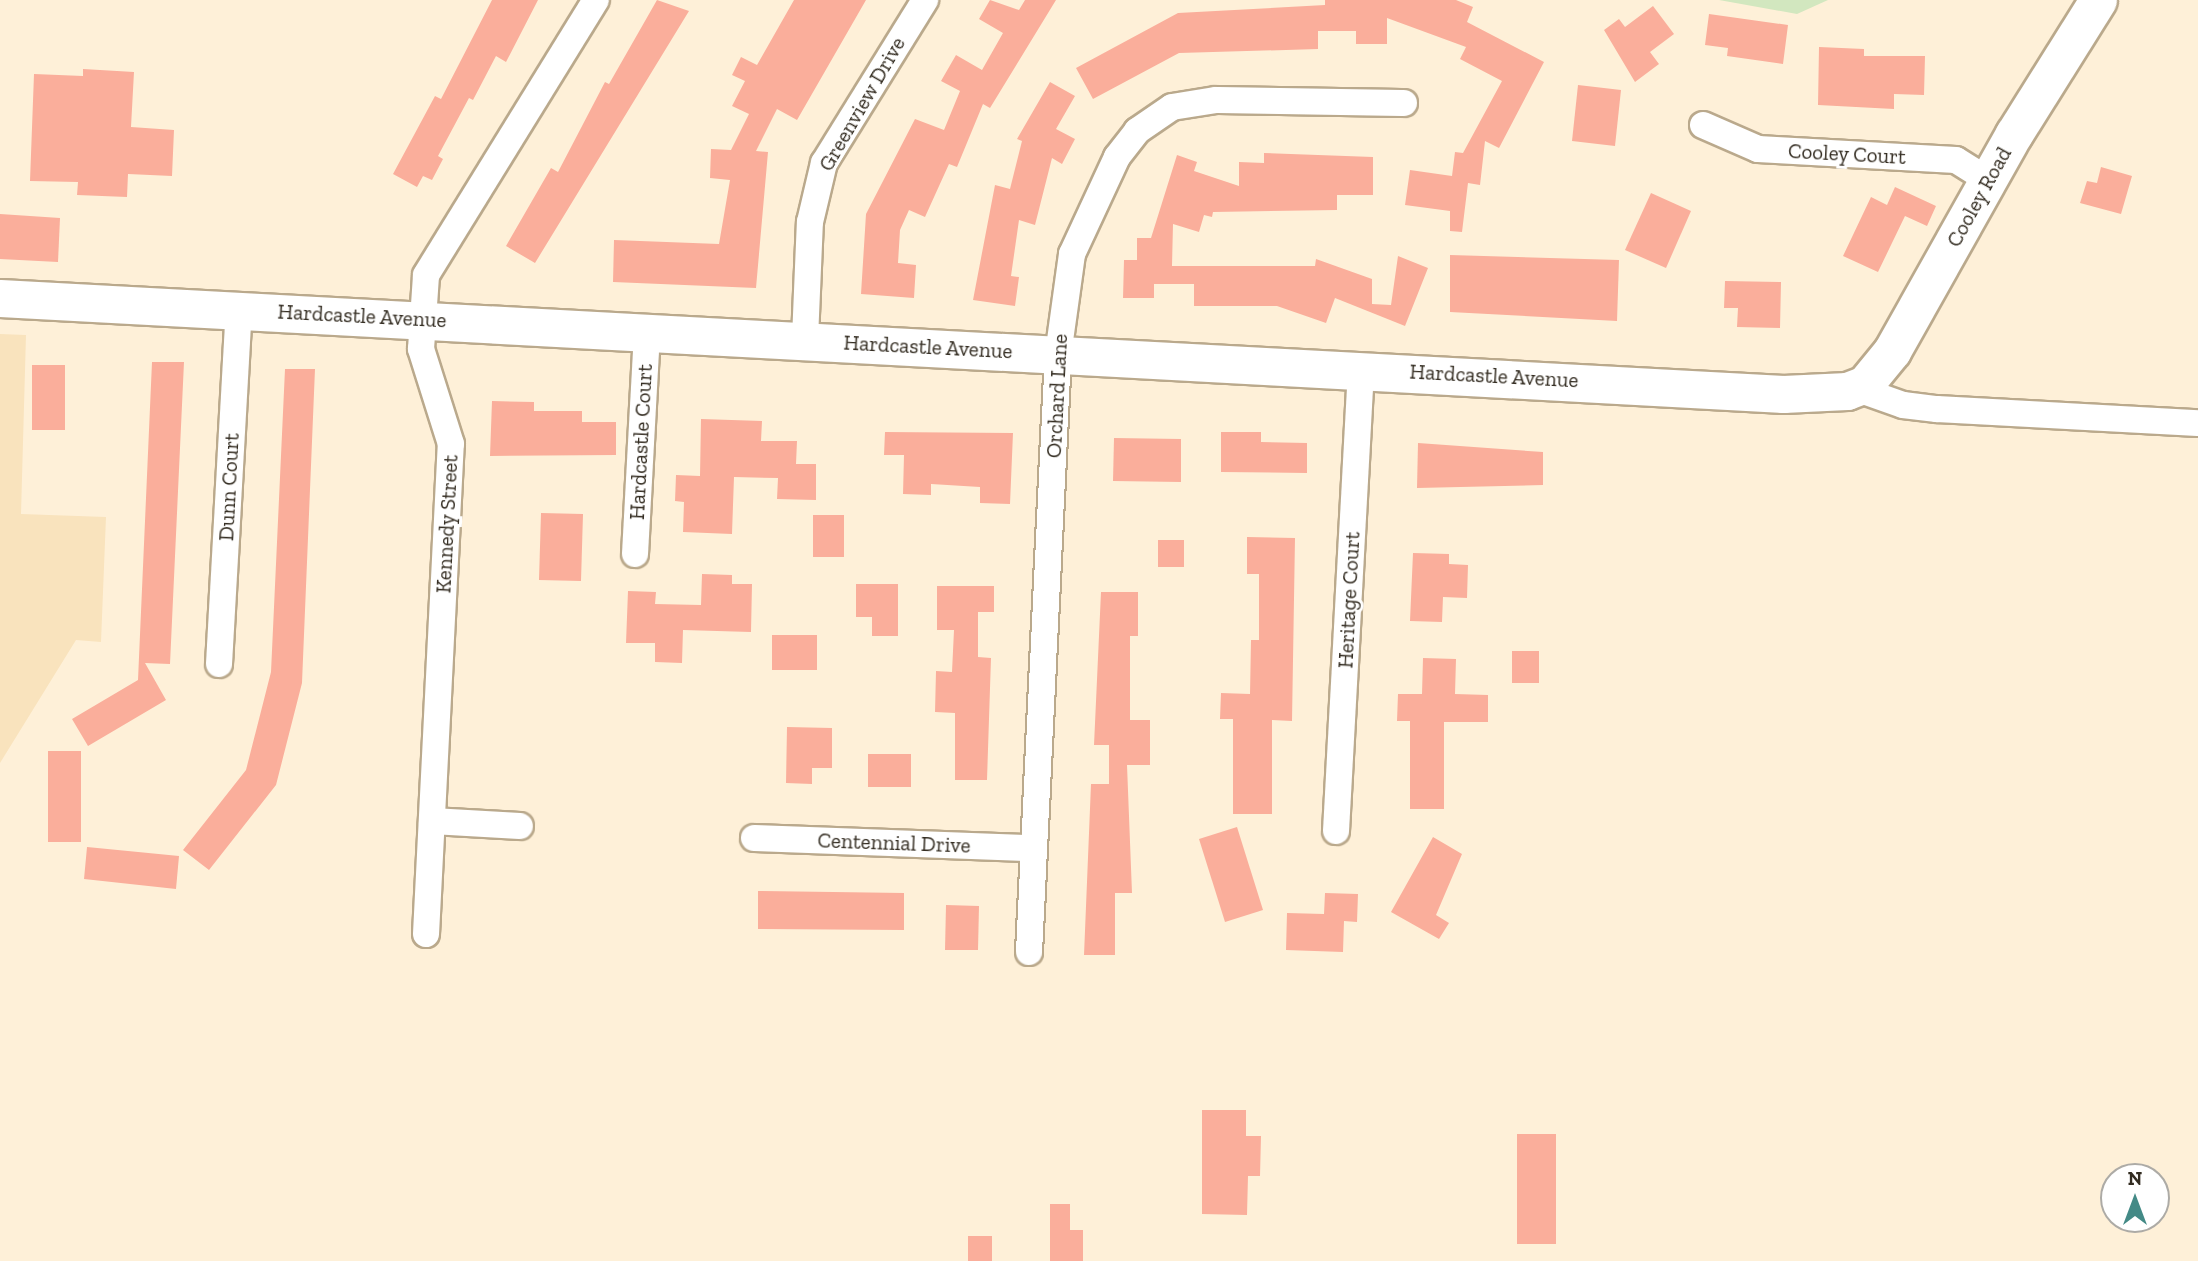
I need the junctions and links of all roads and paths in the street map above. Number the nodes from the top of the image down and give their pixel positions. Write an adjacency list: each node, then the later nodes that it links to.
1 (596, 0): 9 (street, Kennedy Street)
2 (925, 0): 11 (street, Greenview Drive)
3 (2098, 0): 6 (street, Cooley Road)
4 (1404, 103): 12 (street, Orchard Lane)
5 (1703, 125): 6 (street, Cooley Court)
6 (1989, 181): 14 (street, Cooley Road)
7 (0, 298): 8 (street, Hardcastle Avenue)
8 (239, 310): 9 (street, Hardcastle Avenue); 17 (street, Dunn Court)
9 (421, 320): 10 (street, Hardcastle Avenue); 18 (street, Kennedy Street)
10 (647, 330): 11 (street, Hardcastle Avenue); 16 (street, Hardcastle Court)
11 (805, 339): 12 (street, Hardcastle Avenue)
12 (1058, 355): 13 (street, Hardcastle Avenue); 22 (street, Orchard Lane)
13 (1361, 369): 14 (street, Hardcastle Avenue); 20 (street, Heritage Court)
14 (1855, 388): 15 (street)
15 (2198, 424)
16 (635, 554)
17 (219, 664)
18 (432, 821): 19 (street); 23 (street, Kennedy Street)
19 (520, 826)
20 (1336, 831)
21 (754, 838): 22 (street, Centennial Drive)
22 (1033, 848): 24 (street, Orchard Lane)
23 (426, 934)
24 (1029, 952)

